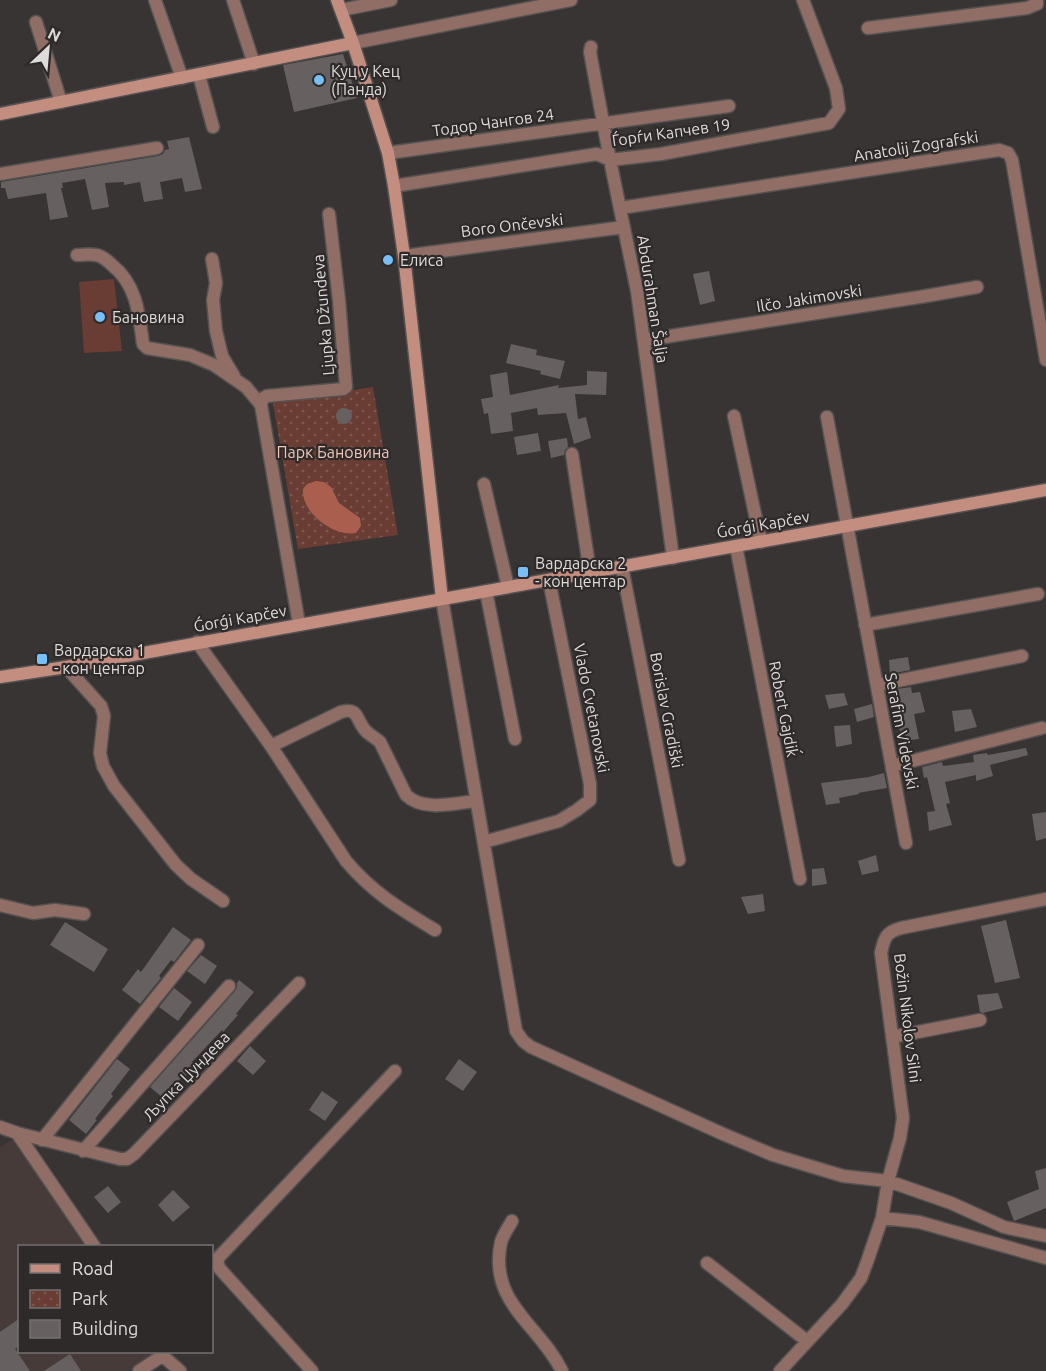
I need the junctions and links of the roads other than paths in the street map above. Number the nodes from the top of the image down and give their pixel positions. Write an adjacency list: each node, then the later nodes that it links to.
1 (155, 0): 14 (street)
2 (233, 0): 12 (street)
3 (391, 0): 7 (street)
4 (571, 0): 10 (street)
5 (803, 0): 22 (street, Ѓорѓи Капчев 19)
6 (1037, 0): 9 (street)
7 (339, 5): 10 (street)
8 (36, 22): 15 (street)
9 (868, 28)
10 (353, 44): 12 (street); 21 (street)
11 (591, 47): 18 (street, Abdurahman Šalja)
12 (254, 64): 13 (street)
13 (199, 75): 14 (street); 19 (street)
14 (182, 78): 15 (street)
15 (61, 102): 17 (street)
16 (729, 106): 18 (street, Тодор Чангов 24)
17 (0, 114)
18 (604, 124): 21 (street, Тодор Чангов 24); 22 (street, Abdurahman Šalja)
19 (213, 127)
20 (157, 148): 23 (street)
21 (388, 153): 24 (street)
22 (610, 160): 24 (street, Ѓорѓи Капчев 19); 25 (street, Abdurahman Šalja)
23 (0, 174)
24 (394, 186): 29 (street)
25 (620, 208): 27 (street, Abdurahman Šalja); 33 (street, Anatolij Zografski)
26 (329, 214): 35 (street, Ljupka Džundeva)
27 (624, 227): 29 (street, Boro Ončevski); 32 (street, Abdurahman Šalja)
28 (77, 255): 34 (street)
29 (404, 256): 51 (street)
30 (212, 259): 34 (street)
31 (977, 287): 32 (street, Ilčo Jakimovski)
32 (645, 340): 44 (street, Abdurahman Šalja)
33 (1046, 360)
34 (238, 382): 35 (street)
35 (261, 405): 52 (street)
36 (734, 416): 42 (street)
37 (826, 417): 41 (street, Serafim Videvski)
38 (572, 453): 46 (street)
39 (484, 484): 48 (street)
40 (1046, 490): 41 (street, Ǵorǵi Kapčev)
41 (847, 526): 42 (street, Ǵorǵi Kapčev); 53 (street, Serafim Videvski)
42 (761, 542): 43 (street, Ǵorǵi Kapčev)
43 (736, 546): 44 (street, Ǵorǵi Kapčev); 67 (street, Robert Gajdiḱ)
44 (673, 558): 45 (street, Ǵorǵi Kapčev)
45 (622, 567): 46 (street, Ǵorǵi Kapčev); 66 (street, Borislav Gradiški)
46 (590, 572): 47 (street, Ǵorǵi Kapčev)
47 (549, 580): 48 (street, Ǵorǵi Kapčev); 64 (street, Vlado Cvetanovski)
48 (508, 587): 49 (street, Ǵorǵi Kapčev)
49 (486, 591): 51 (street, Ǵorǵi Kapčev); 60 (street)
50 (1038, 594): 53 (street)
51 (442, 599): 52 (street, Ǵorǵi Kapčev); 63 (street)
52 (299, 624): 54 (street, Ǵorǵi Kapčev)
53 (866, 625): 58 (street, Serafim Videvski)
54 (197, 642): 56 (street, Ǵorǵi Kapčev); 61 (street)
55 (1022, 656): 58 (street)
56 (66, 667): 57 (street, Ǵorǵi Kapčev); 69 (street)
57 (0, 677)
58 (877, 685): 62 (street, Serafim Videvski)
59 (1042, 728): 62 (street)
60 (515, 739)
61 (271, 746): 63 (street); 72 (street)
62 (892, 766): 65 (street, Serafim Videvski)
63 (476, 801): 64 (street)
64 (483, 842): 83 (street)
65 (906, 843)
66 (680, 860)
67 (800, 879)
68 (1046, 899): 77 (street, Božin Nikolov Silni)
69 (223, 901)
70 (0, 905): 71 (street)
71 (84, 914)
72 (435, 930)
73 (198, 945): 81 (street)
74 (299, 983): 82 (street, Љупка Џундева)
75 (229, 986): 82 (street, Љупка Џундева)
76 (980, 1020): 77 (street)
77 (892, 1037): 83 (street, Božin Nikolov Silni)
78 (395, 1071): 93 (street)
79 (0, 1126): 80 (street, Љупка Џундева)
80 (17, 1133): 81 (street, Љупка Џундева); 87 (street)
81 (42, 1140): 82 (street, Љупка Џундева)
82 (83, 1151)
83 (888, 1181): 84 (street, Božin Nikolov Silni); 86 (street)
84 (882, 1218): 88 (street); 90 (street)
85 (512, 1221): 94 (street)
86 (1046, 1236)
87 (93, 1245)
88 (1046, 1258)
89 (707, 1263): 90 (street)
90 (807, 1341): 95 (street)
91 (139, 1371): 92 (street)
92 (180, 1371)
93 (312, 1371)
94 (562, 1371)
95 (780, 1371)

